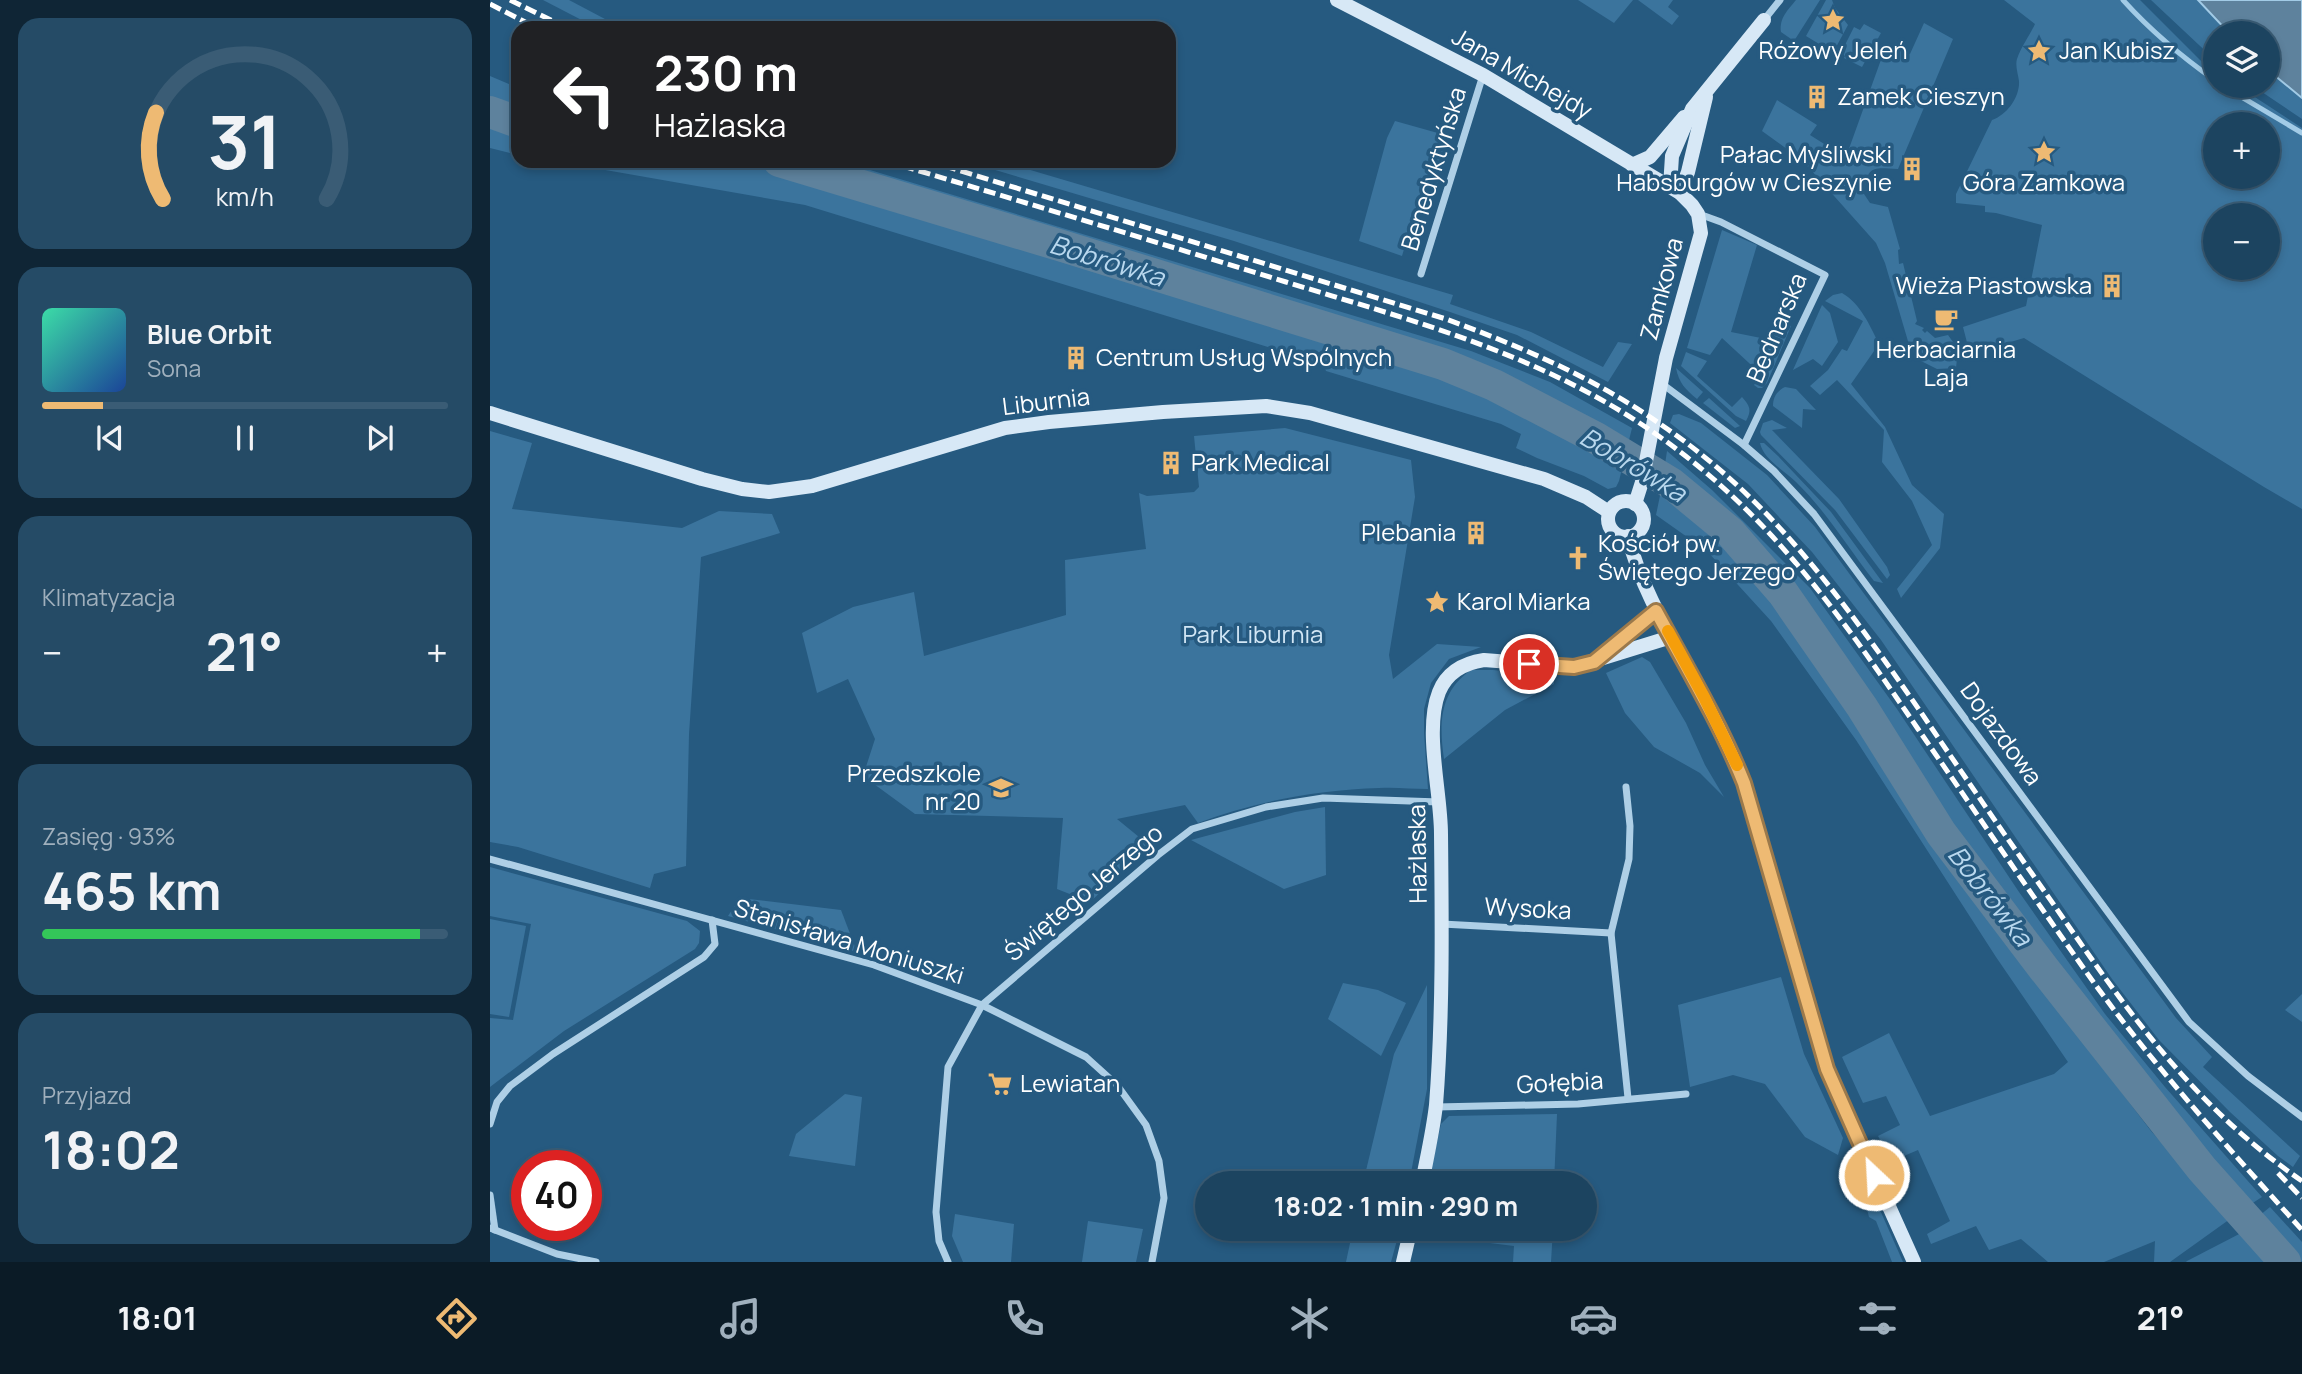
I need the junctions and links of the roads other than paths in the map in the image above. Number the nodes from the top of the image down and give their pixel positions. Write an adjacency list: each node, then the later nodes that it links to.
1 (1337, 0): 4 (street, Jana Michejdy)
2 (1780, 0): 3 (street)
3 (1764, 20): 5 (street)
4 (1483, 75): 7 (street, Jana Michejdy); 10 (street, Benedyktyńska)
5 (1707, 93): 6 (street); 8 (street)
6 (1692, 109): 7 (street); 8 (street)
7 (1632, 165): 8 (street, Jana Michejdy)
8 (1675, 190): 9 (street, Zamkowa)
9 (1698, 214): 11 (street, Zamkowa); 13 (street, Bednarska)
10 (1421, 274)
11 (1661, 382): 13 (street, Dojazdowa); 14 (street, Zamkowa)
12 (490, 413): 15 (street, Liburnia)
13 (1744, 445): 30 (street, Dojazdowa)
14 (1635, 504): 15 (street); 16 (street)
15 (1609, 512): 16 (street)
16 (1628, 536): 17 (street)
17 (1656, 611): 18 (street); 19 (street)
18 (1671, 637): 19 (street, Hażlaska); 40 (street)
19 (1594, 662): 21 (street, Hażlaska)
20 (1626, 787): 25 (street)
21 (1440, 802): 24 (street, Hażlaska); 26 (street, Świętego Jerzego)
22 (490, 859): 23 (street, Stanisława Moniuszki)
23 (712, 920): 26 (street, Stanisława Moniuszki); 31 (street)
24 (1442, 924): 25 (street, Wysoka); 29 (street, Hażlaska)
25 (1611, 933): 28 (street)
26 (982, 1005): 37 (street, Świętego Jerzego); 38 (street, Stanisława Moniuszki)
27 (1686, 1094): 28 (street, Gołębia)
28 (1628, 1098): 29 (street, Gołębia)
29 (1436, 1107): 32 (street, Hażlaska)
30 (2302, 1117)
31 (490, 1124)
32 (1424, 1171)
33 (490, 1195): 34 (street)
34 (493, 1229): 36 (street)
35 (1408, 1241): 39 (street)
36 (596, 1262)
37 (948, 1262)
38 (1152, 1262)
39 (1403, 1262)
40 (1914, 1262)

